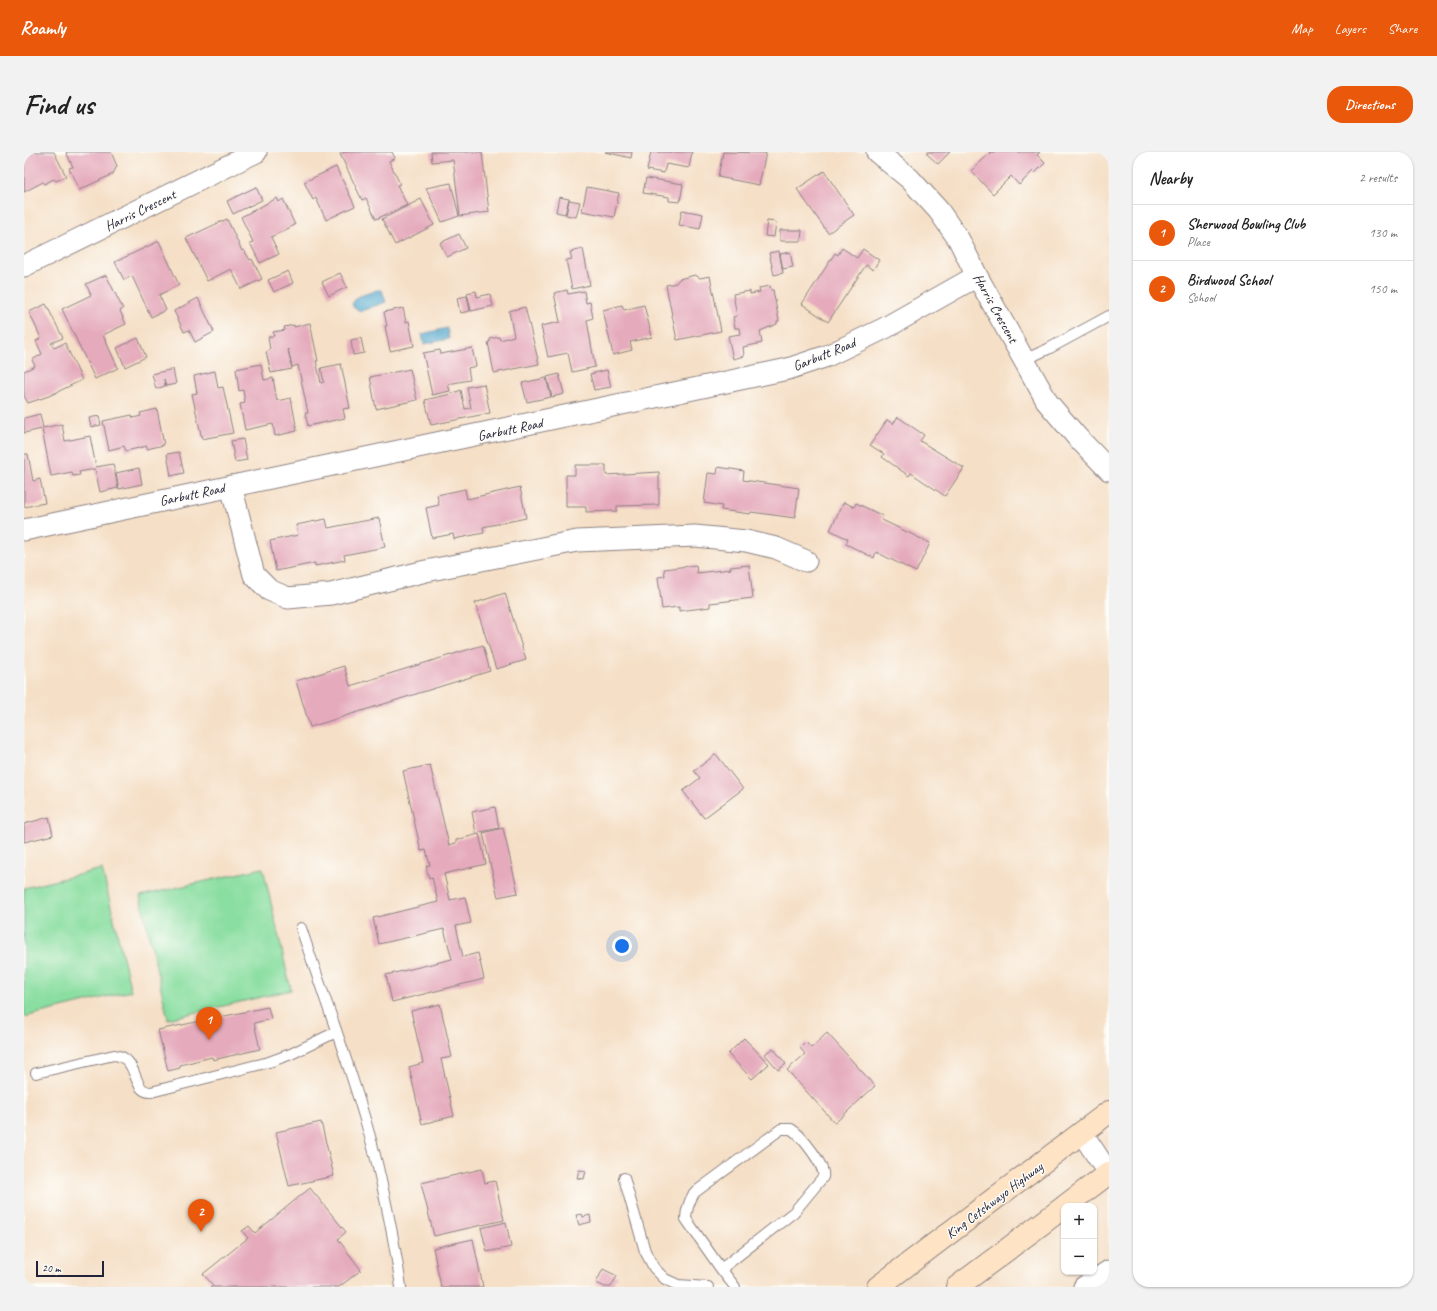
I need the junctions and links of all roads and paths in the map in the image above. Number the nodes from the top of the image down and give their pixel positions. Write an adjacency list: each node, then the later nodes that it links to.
1 (256, 152): 3 (street, Harris Crescent)
2 (877, 152): 4 (street, Harris Crescent)
3 (24, 266)
4 (977, 276): 6 (street, Harris Crescent); 8 (street, Garbutt Road)
5 (1109, 316): 6 (lane)
6 (1024, 360): 7 (street, Harris Crescent)
7 (1109, 470)
8 (231, 486): 9 (street, Garbutt Road); 10 (street)
9 (24, 530)
10 (806, 561)
11 (301, 928): 12 (lane)
12 (336, 1032): 13 (lane); 22 (lane)
13 (36, 1073)
14 (1109, 1112): 15 (main road, King Cetshwayo Highway)
15 (1082, 1133): 16 (street); 25 (main road, King Cetshwayo Highway)
16 (1109, 1173): 18 (main road)
17 (624, 1178): 23 (lane)
18 (1069, 1203)
19 (1061, 1209): 26 (main road)
20 (721, 1269): 20 (lane); 24 (lane)
21 (1109, 1272): 27 (street)
22 (401, 1287)
23 (708, 1287)
24 (734, 1287)
25 (878, 1287)
26 (957, 1287)
27 (1084, 1287)

